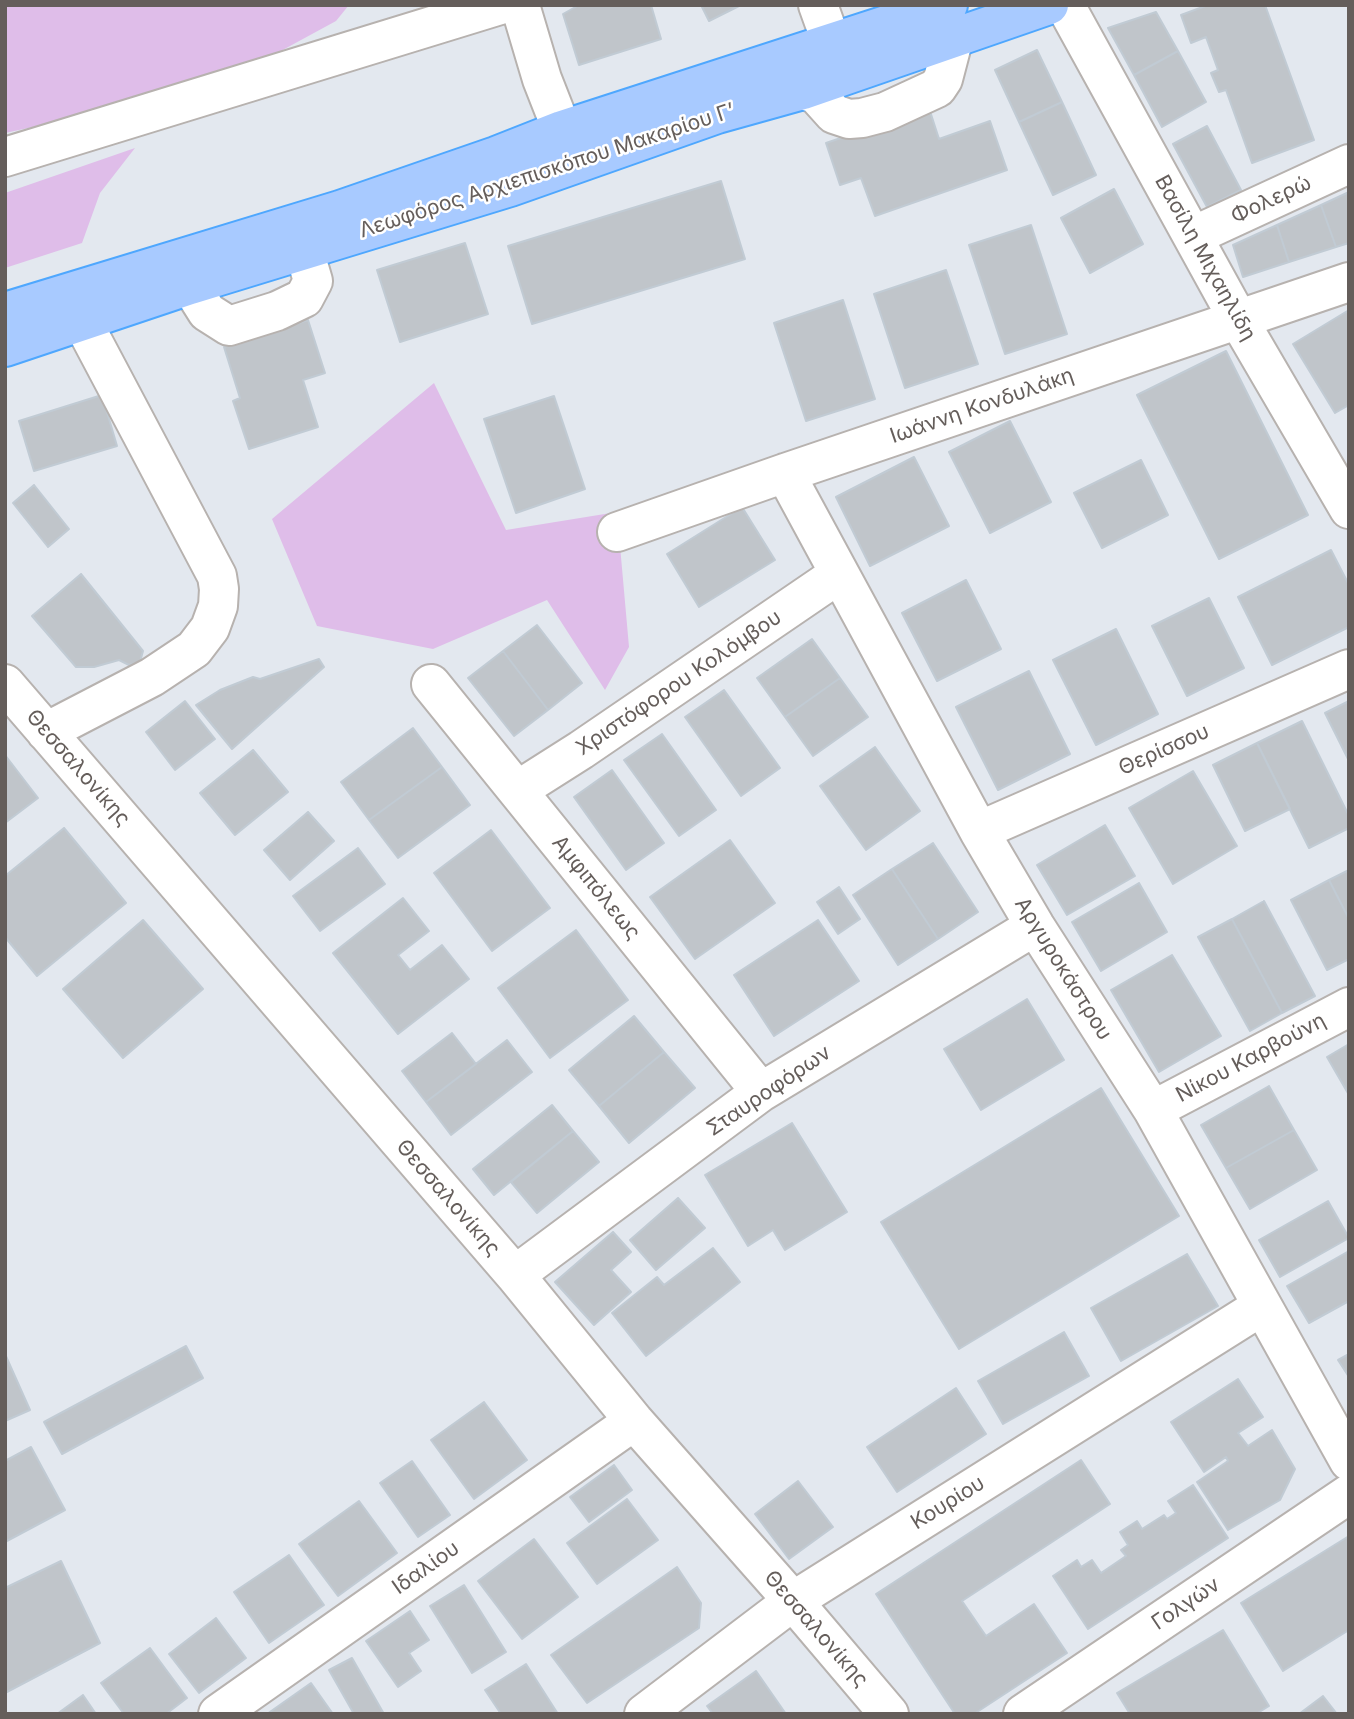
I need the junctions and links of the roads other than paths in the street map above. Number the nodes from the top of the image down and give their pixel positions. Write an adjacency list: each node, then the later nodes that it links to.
1 (500, 5): 9 (street)
2 (520, 5): 8 (street)
3 (818, 5): 7 (street)
4 (1049, 5): 6 (main road, Λεωφόρος Αρχιεπισκόπου Μακαρίου Γ’)
5 (1065, 5): 11 (street, Βασίλη Μιχαηλίδη)
6 (951, 21): 7 (main road, Λεωφόρος Αρχιεπισκόπου Μακαρίου Γ’); 8 (main road, Λεωφόρος Αρχιεπισκόπου Μακαρίου Γ’)
7 (832, 44): 8 (main road, Λεωφόρος Αρχιεπισκόπου Μακαρίου Γ’)
8 (568, 147): 12 (main road, Λεωφόρος Αρχιεπισκόπου Μακαρίου Γ’); 15 (main road, Λεωφόρος Αρχιεπισκόπου Μακαρίου Γ’)
9 (5, 158)
10 (1349, 164): 11 (street, Φολερώ)
11 (1193, 236): 16 (street, Βασίλη Μιχαηλίδη)
12 (304, 250): 14 (main road, Λεωφόρος Αρχιεπισκόπου Μακαρίου Γ’); 14 (street)
13 (1349, 282): 16 (street, Ιωάννη Κονδυλάκη)
14 (190, 285): 17 (main road, Λεωφόρος Αρχιεπισκόπου Μακαρίου Γ’)
15 (5, 312)
16 (1238, 320): 19 (street, Ιωάννη Κονδυλάκη); 20 (street, Βασίλη Μιχαηλίδη)
17 (82, 321): 18 (main road, Λεωφόρος Αρχιεπισκόπου Μακαρίου Γ’); 26 (street)
18 (5, 347)
19 (785, 473): 21 (street, Ιωάννη Κονδυλάκη); 22 (street, Αργυροκάστρου)
20 (1349, 509)
21 (617, 532)
22 (839, 574): 27 (street, Χριστόφορου Κολόμβου); 28 (street, Αργυροκάστρου)
23 (1349, 669): 28 (street, Θερίσσου)
24 (5, 684): 26 (street, Θεσσαλονίκης)
25 (431, 684): 27 (street, Αμφιπόλεως)
26 (46, 732): 33 (street, Θεσσαλονίκης)
27 (518, 790): 31 (street, Αμφιπόλεως)
28 (979, 831): 29 (street, Αργυροκάστρου)
29 (1035, 926): 31 (street, Σταυροφόρων); 32 (street, Αργυροκάστρου)
30 (1349, 1007): 32 (street, Νίκου Καρβούνη)
31 (761, 1092): 33 (street, Σταυροφόρων)
32 (1153, 1110): 34 (street, Αργυροκάστρου)
33 (515, 1275): 35 (street, Θεσσαλονίκης)
34 (1262, 1306): 36 (street, Αργυροκάστρου); 38 (street, Κουρίου)
35 (634, 1422): 38 (street, Θεσσαλονίκης); 39 (street, Ιδαλίου)
36 (1349, 1461)
37 (1349, 1494): 42 (street, Γολγών)
38 (793, 1601): 40 (street, Κουρίου); 41 (street, Θεσσαλονίκης)
39 (218, 1714)
40 (645, 1714)
41 (889, 1714)
42 (1023, 1714)

